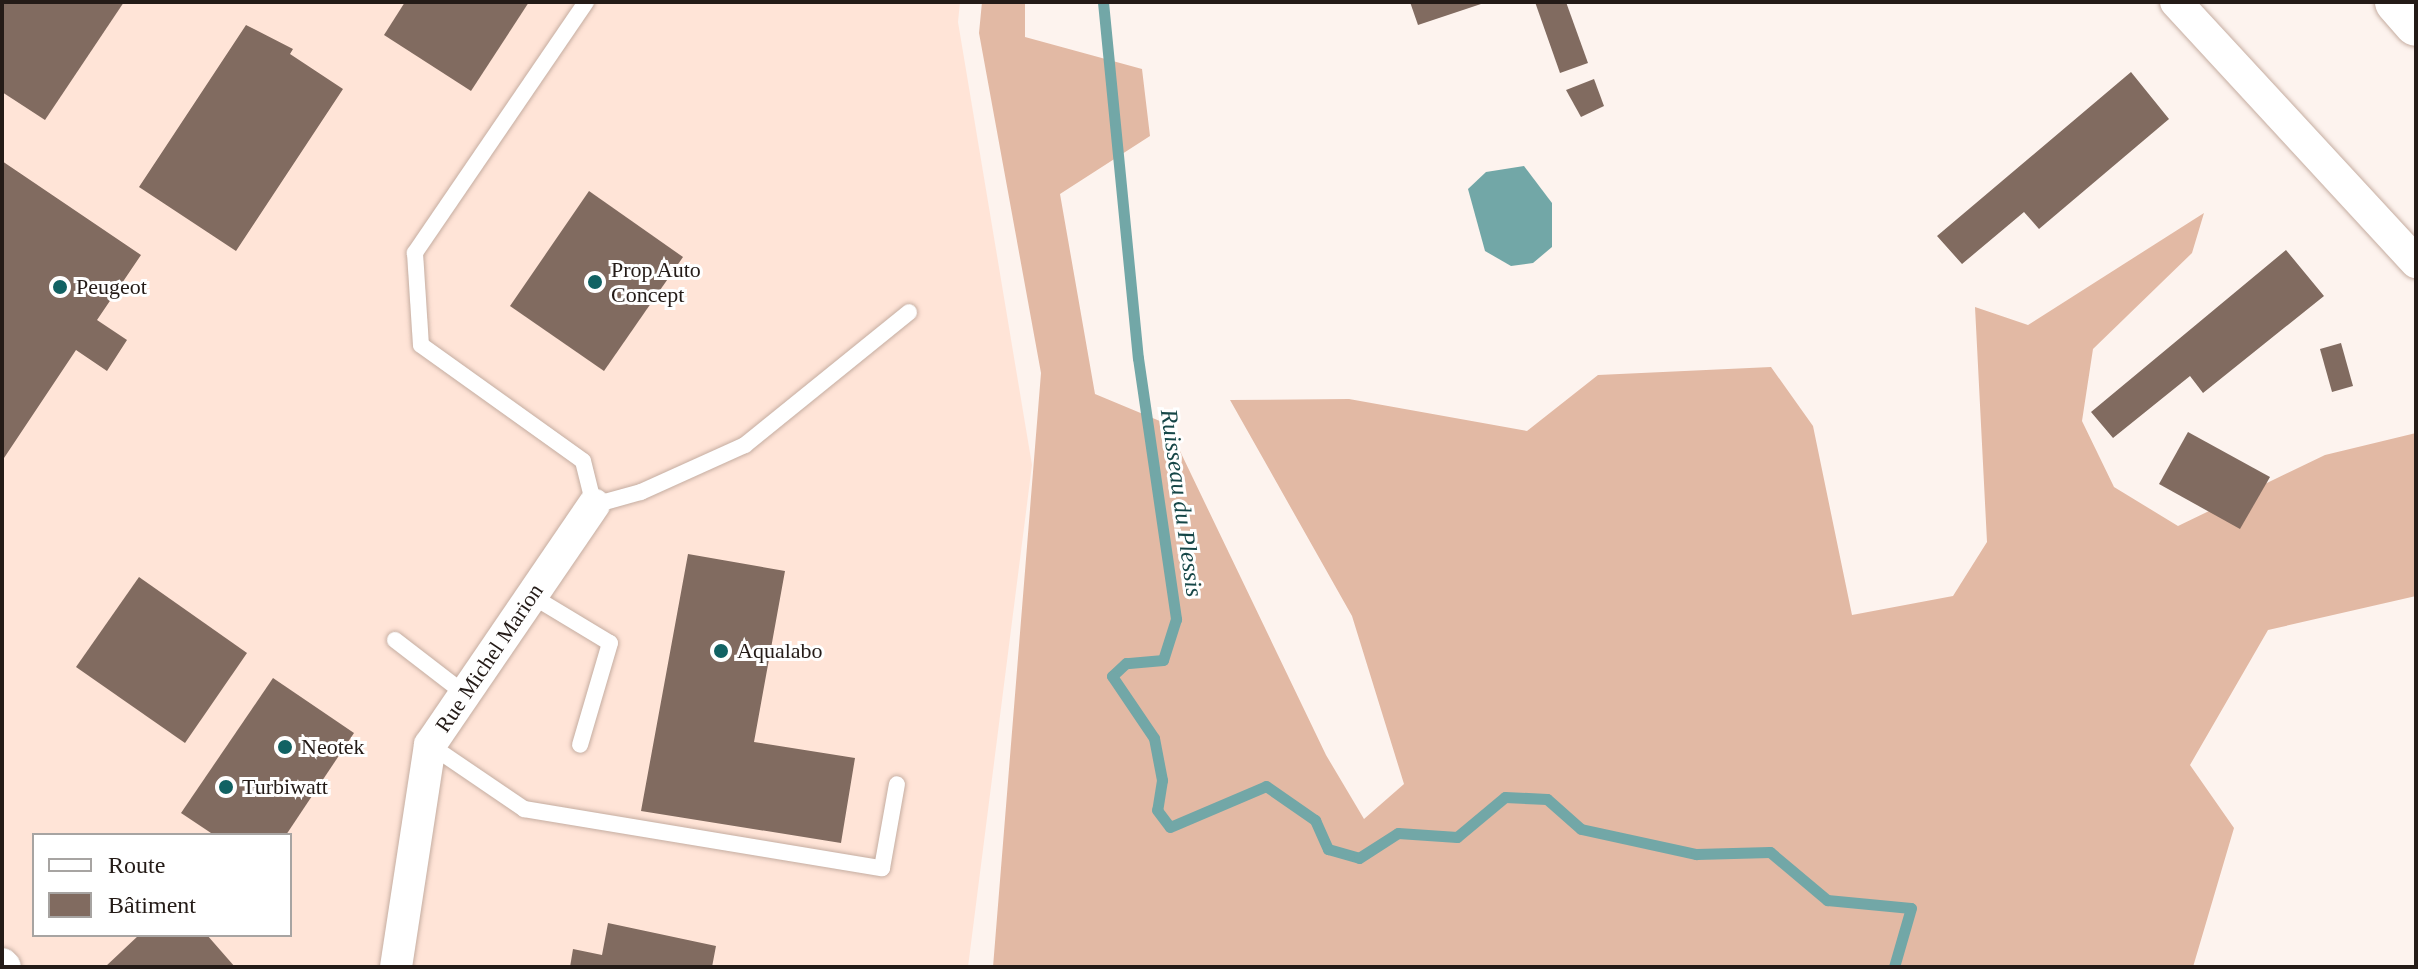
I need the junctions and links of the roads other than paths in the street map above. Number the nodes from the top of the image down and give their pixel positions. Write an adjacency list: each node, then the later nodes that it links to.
1 (586, 2): 7 (lane)
2 (2176, 2): 5 (street)
3 (2397, 2): 4 (main road)
4 (2416, 24)
5 (2416, 262)
6 (909, 312): 7 (lane)
7 (594, 505): 8 (street, Rue Michel Marion)
8 (532, 596): 10 (street, Rue Michel Marion); 12 (lane)
9 (395, 640): 10 (lane)
10 (465, 694): 11 (street, Rue Michel Marion)
11 (430, 745): 13 (lane); 14 (street, Rue Michel Marion)
12 (580, 745)
13 (897, 784)
14 (396, 967)

